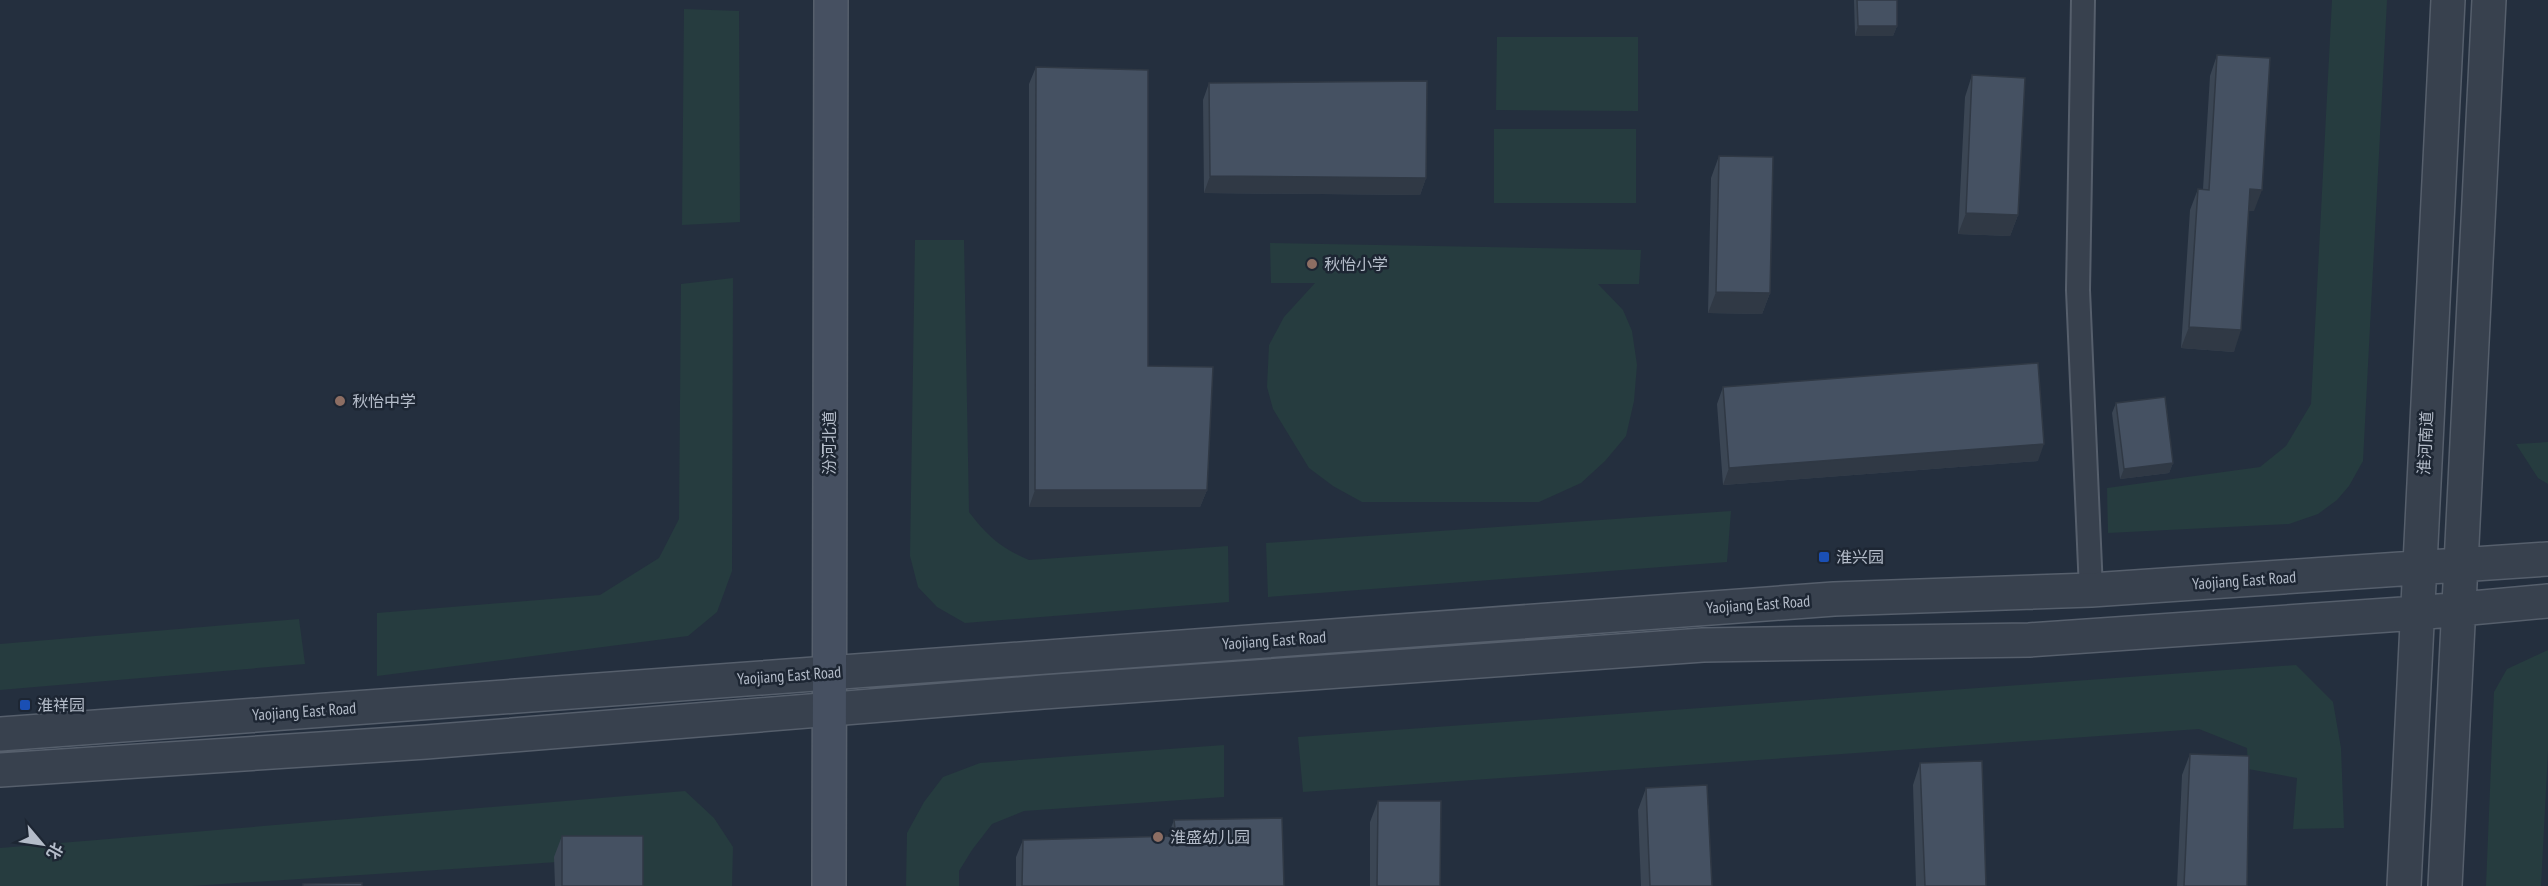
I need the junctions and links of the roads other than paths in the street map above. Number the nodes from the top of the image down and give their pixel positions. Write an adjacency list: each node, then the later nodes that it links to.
1 (831, 0): 12 (main road, 汾河北道)
2 (2083, 0): 8 (lane)
3 (2448, 0): 7 (street, 淮河南道)
4 (2489, 0): 6 (street)
5 (2548, 559): 6 (street, Yaojiang East Road)
6 (2461, 565): 7 (street, Yaojiang East Road); 10 (street)
7 (2419, 569): 8 (street, Yaojiang East Road); 11 (street, 淮河南道)
8 (2091, 590): 12 (street, Yaojiang East Road)
9 (2548, 601): 10 (street)
10 (2459, 609): 11 (street); 18 (street)
11 (2417, 613): 13 (street); 17 (street, 淮河南道)
12 (829, 672): 13 (main road, 汾河北道); 14 (street, Yaojiang East Road)
13 (829, 710): 15 (street); 16 (main road, 汾河北道)
14 (0, 734)
15 (0, 770)
16 (829, 886)
17 (2404, 886)
18 (2445, 886)

